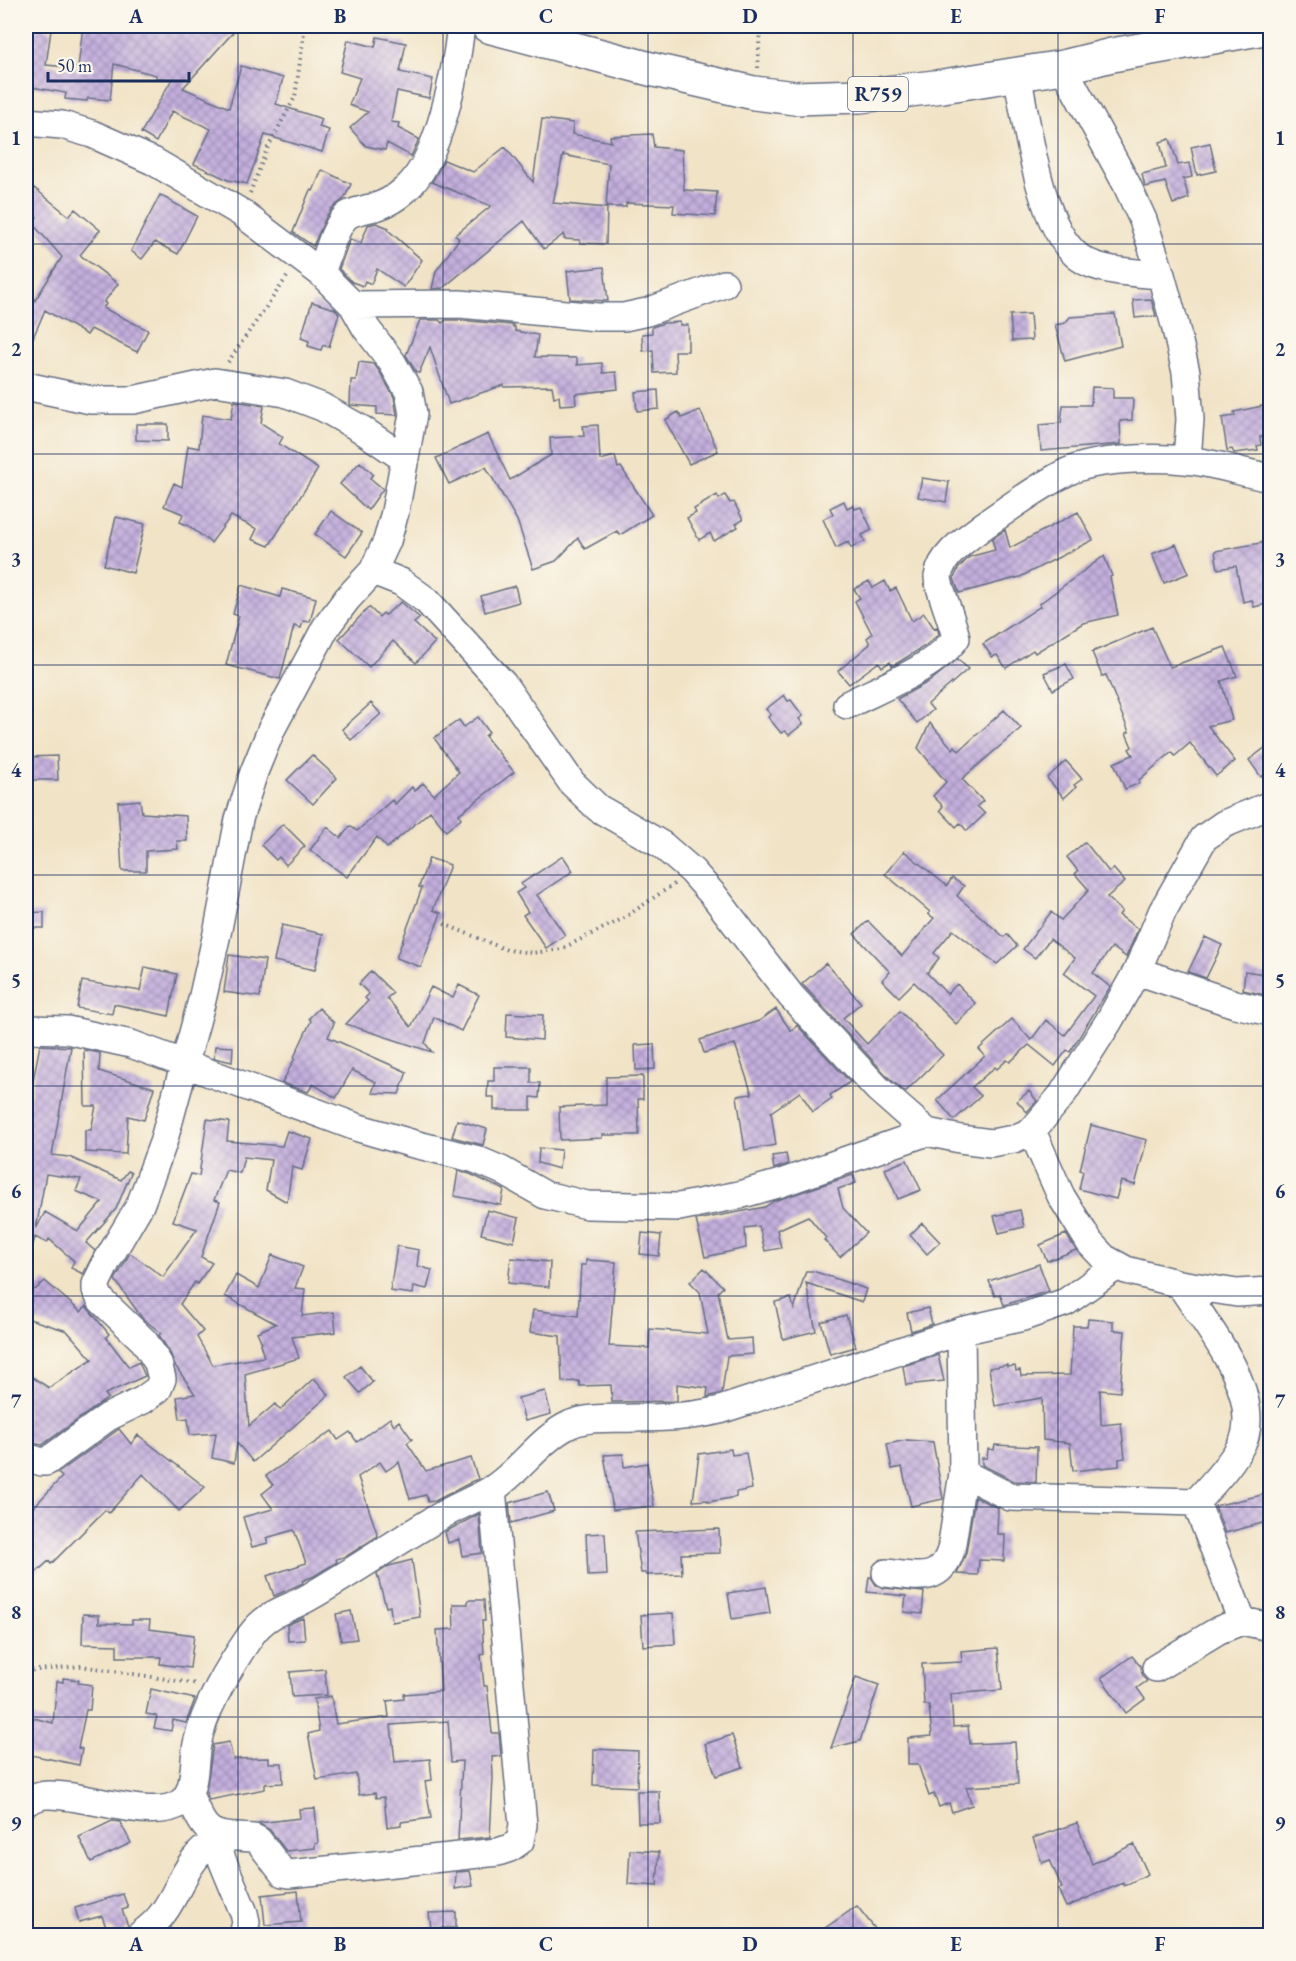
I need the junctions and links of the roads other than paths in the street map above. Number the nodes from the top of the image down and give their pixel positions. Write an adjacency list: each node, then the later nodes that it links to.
1 (461, 26): 7 (street)
2 (488, 26): 5 (main road, R759)
3 (1259, 27): 4 (main road, R759)
4 (1063, 67): 5 (main road, R759); 8 (street)
5 (1017, 74): 8 (street)
6 (26, 122): 7 (street)
7 (311, 266): 10 (street)
8 (1161, 275): 13 (street)
9 (724, 284): 10 (street)
10 (353, 305): 12 (street)
11 (26, 386): 12 (street)
12 (405, 459): 15 (street)
13 (1187, 460): 14 (street); 16 (street)
14 (1270, 478)
15 (373, 571): 21 (street); 23 (street)
16 (847, 705)
17 (1267, 810): 18 (street)
18 (1137, 971): 19 (street); 22 (street)
19 (1270, 1012)
20 (26, 1029): 21 (street)
21 (184, 1062): 23 (street); 28 (street)
22 (1032, 1131): 23 (street); 24 (street)
23 (927, 1132)
24 (1117, 1266): 25 (street); 27 (street)
25 (1180, 1284): 26 (street); 31 (street)
26 (1270, 1291)
27 (961, 1331): 29 (street); 30 (street)
28 (26, 1457)
29 (963, 1473): 31 (street); 32 (street)
30 (492, 1489): 36 (street); 38 (street)
31 (1196, 1502): 33 (street)
32 (886, 1573)
33 (1242, 1621): 34 (street); 35 (street)
34 (1270, 1627)
35 (1156, 1668)
36 (189, 1794): 37 (street); 38 (street)
37 (26, 1802)
38 (213, 1837): 39 (street); 40 (street)
39 (139, 1935)
40 (243, 1935)

